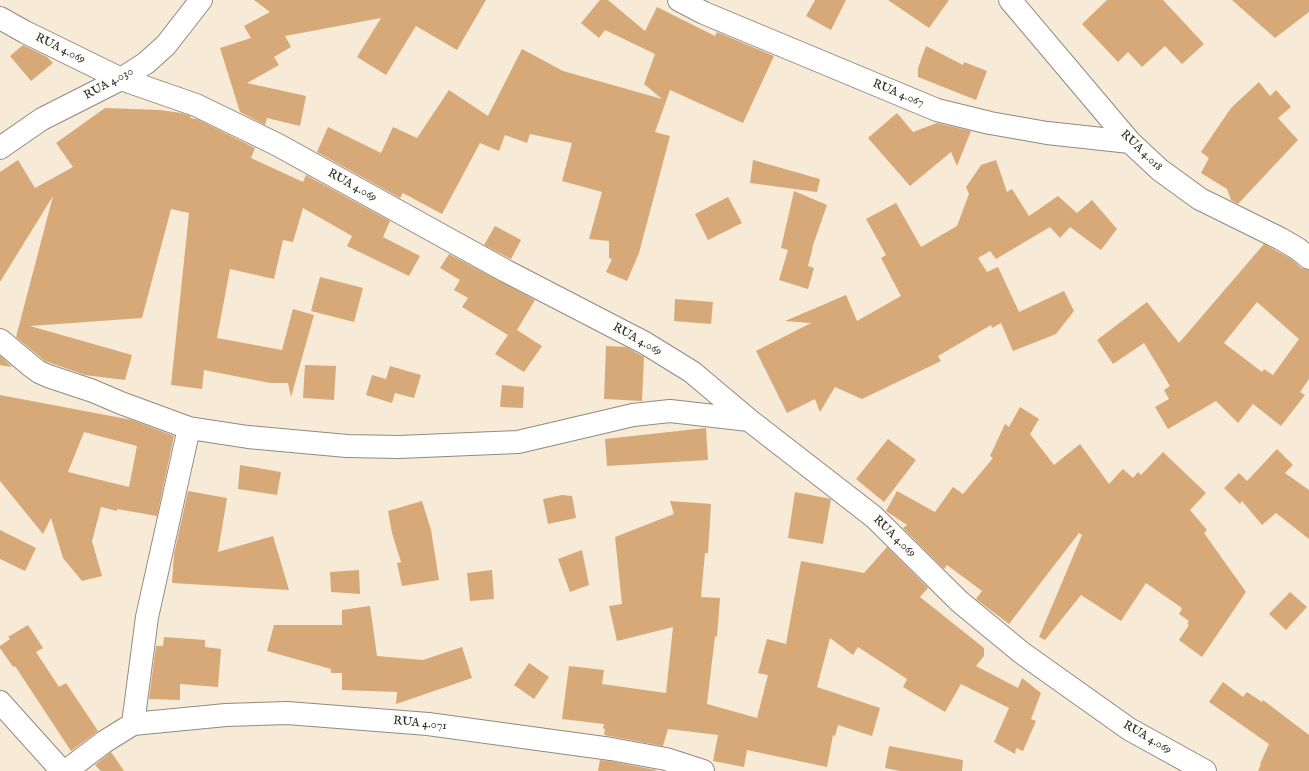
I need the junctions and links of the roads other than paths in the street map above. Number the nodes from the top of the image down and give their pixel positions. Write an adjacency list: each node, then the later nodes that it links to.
1 (201, 0): 5 (street, RUA 4.030)
2 (679, 0): 6 (street, RUA 4.067)
3 (1010, 0): 6 (street, RUA 4.018)
4 (0, 18): 5 (street, RUA 4.069)
5 (121, 79): 7 (street, RUA 4.030); 10 (street, RUA 4.069)
6 (1130, 142): 8 (street, RUA 4.018)
7 (0, 148)
8 (1309, 258)
9 (0, 340): 11 (street)
10 (748, 420): 11 (street); 17 (street, RUA 4.069)
11 (189, 428): 13 (street)
12 (0, 702): 14 (street)
13 (133, 724): 15 (street); 16 (street, RUA 4.071)
14 (62, 771)
15 (66, 771)
16 (704, 771)
17 (1205, 771)

